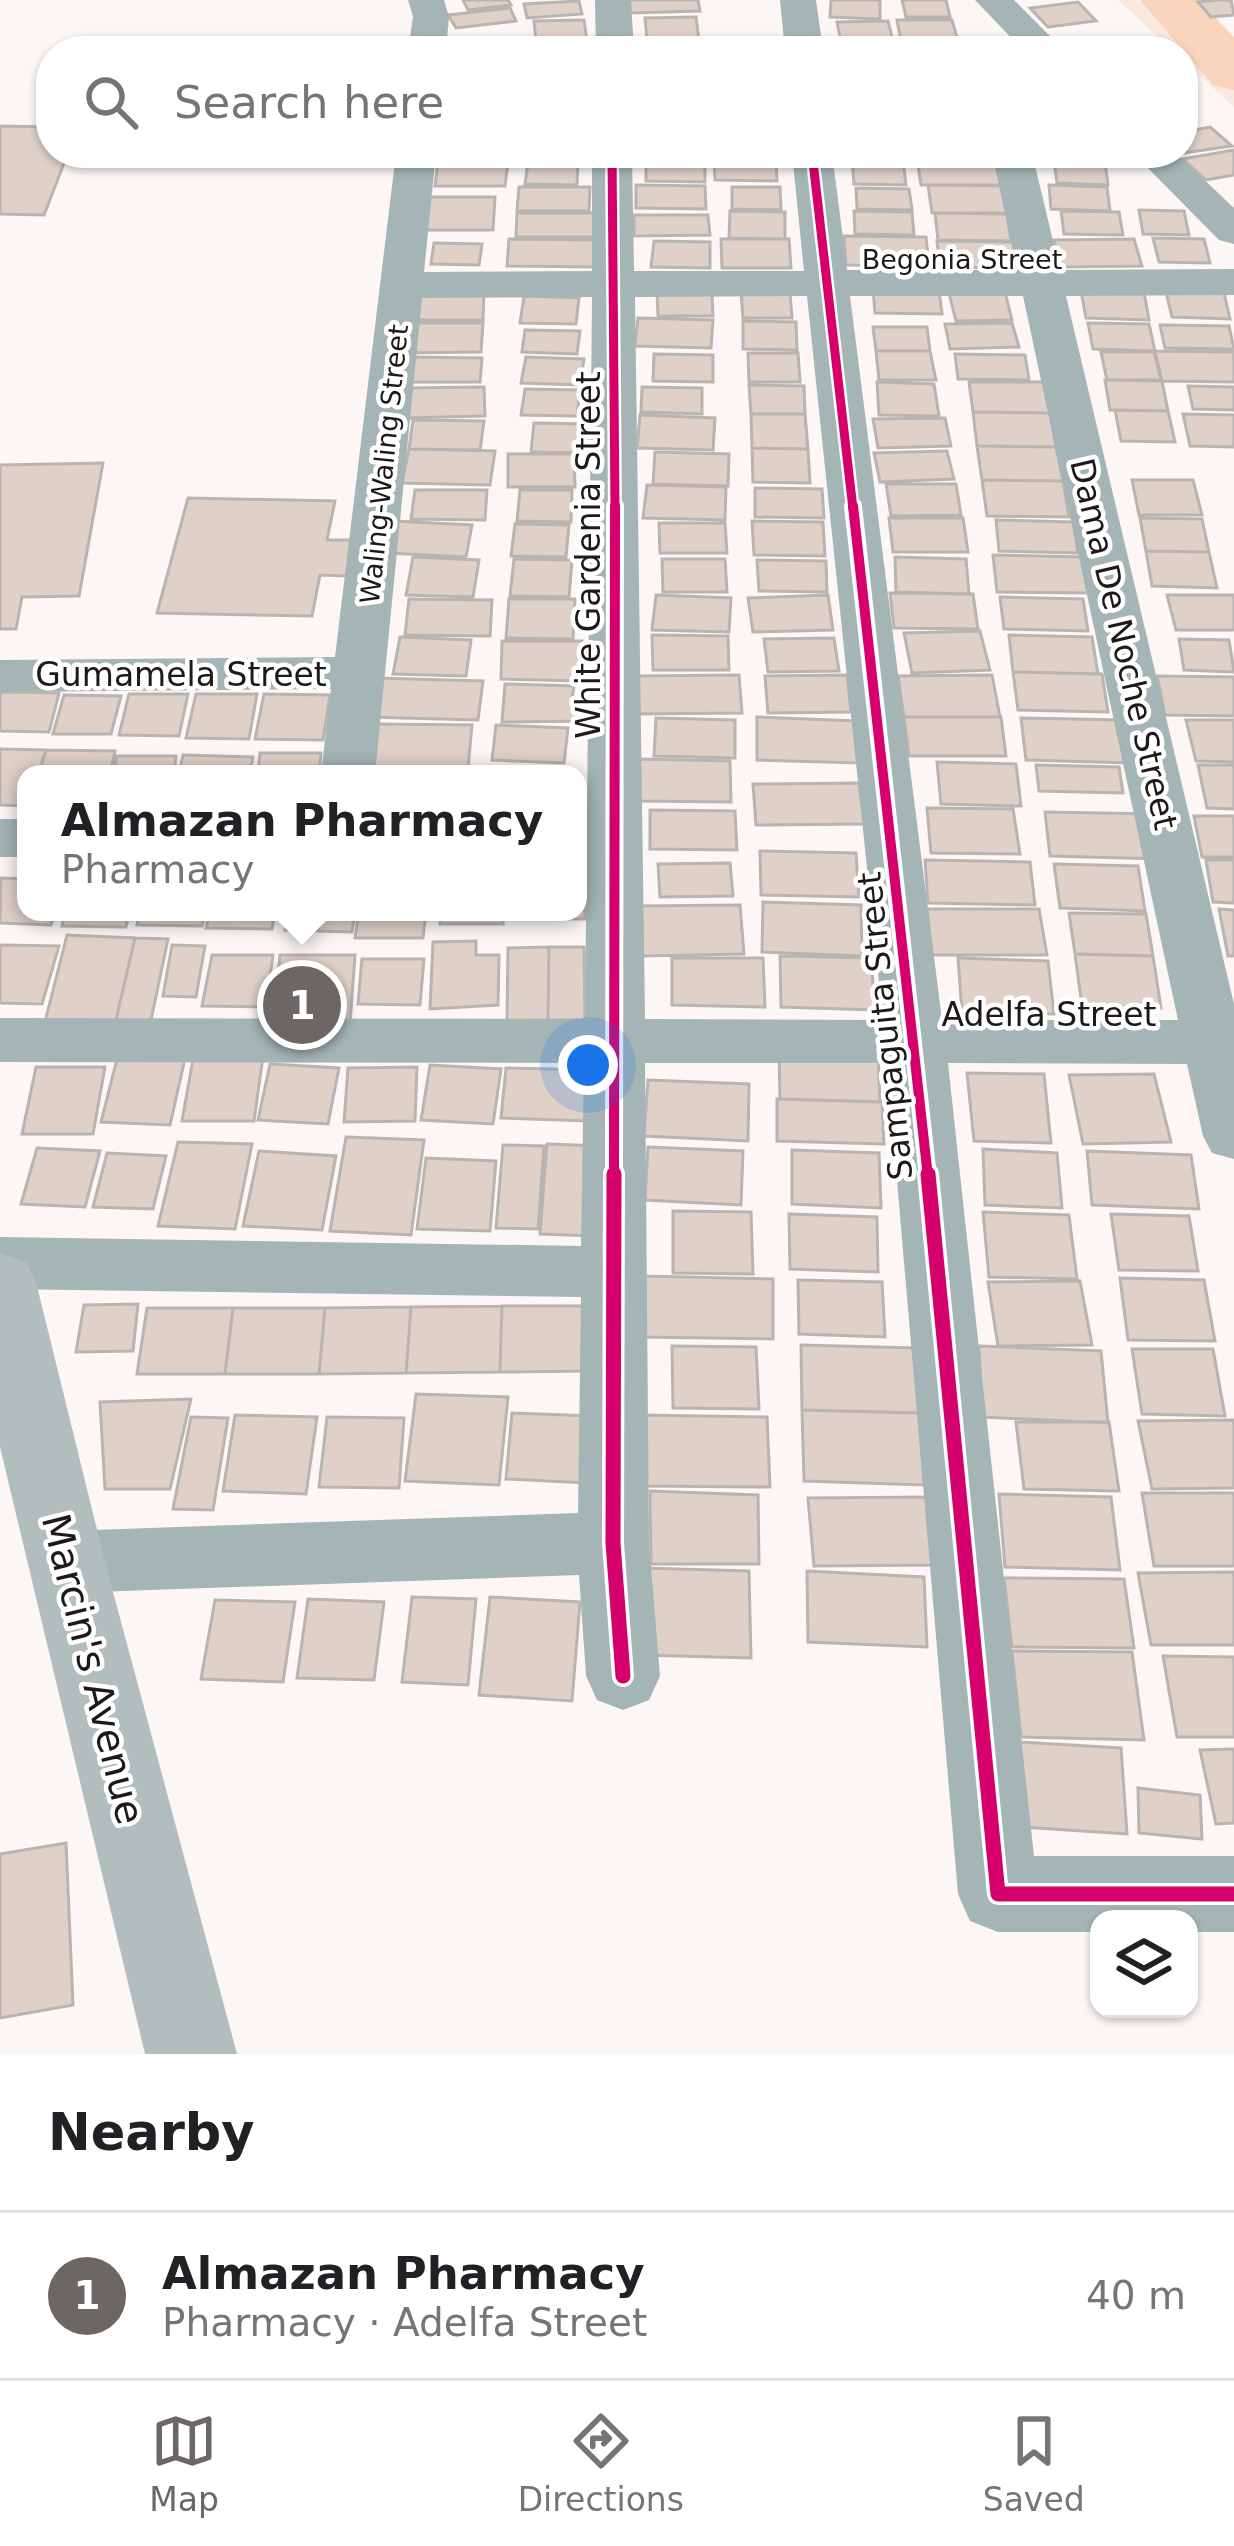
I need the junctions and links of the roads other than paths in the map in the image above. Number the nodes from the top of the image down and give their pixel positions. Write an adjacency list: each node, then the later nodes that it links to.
1 (426, 0): 5 (street)
2 (613, 0): 6 (street)
3 (797, 0): 7 (street)
4 (991, 0): 8 (street); 9 (street)
5 (429, 36)
6 (614, 36)
7 (802, 36)
8 (985, 36)
9 (1030, 36)
10 (415, 168): 20 (street, Waling-Waling Street)
11 (611, 168): 19 (street, White Gardenia Street)
12 (814, 168): 17 (street, Sampaguita Street)
13 (1015, 168): 18 (street, Dama De Noche Street)
14 (1169, 168): 15 (street)
15 (1234, 231)
16 (1234, 282): 18 (street, Begonia Street)
17 (826, 283): 18 (street, Begonia Street); 19 (street, Begonia Street); 27 (street, Sampaguita Street)
18 (1041, 283): 28 (street, Dama De Noche Street)
19 (613, 284): 20 (street, Begonia Street); 24 (street, White Gardenia Street)
20 (403, 285): 21 (street, Waling-Waling Street)
21 (362, 673): 22 (street, Gumamela Street); 23 (street, Waling-Waling Street)
22 (0, 676)
23 (349, 765)
24 (597, 843): 26 (street, White Gardenia Street)
25 (0, 1040): 26 (street, Adelfa Street)
26 (614, 1040): 27 (street, Adelfa Street); 31 (street, White Gardenia Street)
27 (915, 1041): 28 (street, Adelfa Street); 36 (street, Sampaguita Street)
28 (1224, 1042): 29 (street, Dama De Noche Street)
29 (1234, 1136)
30 (0, 1263): 31 (street)
31 (616, 1272): 33 (street, White Gardenia Street)
32 (0, 1282): 34 (main road, Marcin's Avenue)
33 (613, 1543): 34 (street); 35 (street, White Gardenia Street)
34 (65, 1562): 37 (main road, Marcin's Avenue)
35 (623, 1676)
36 (1234, 1894)
37 (191, 2054)

